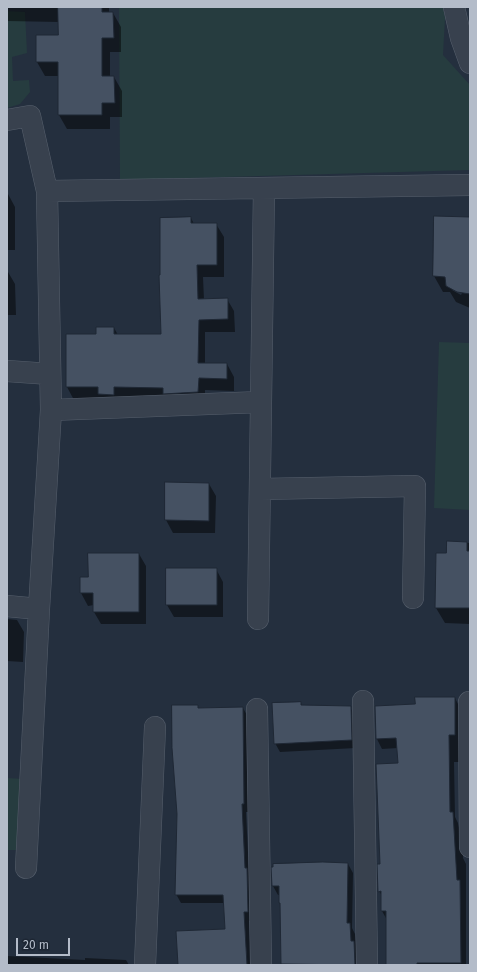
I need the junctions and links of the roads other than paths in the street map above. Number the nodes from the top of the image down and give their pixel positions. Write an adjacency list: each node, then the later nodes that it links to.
1 (454, 7): 2 (street)
2 (470, 63)
3 (7, 120): 6 (street)
4 (470, 185): 5 (street)
5 (264, 188): 6 (street); 9 (street)
6 (47, 191): 8 (street)
7 (7, 371): 8 (street)
8 (50, 374): 10 (street)
9 (261, 402): 10 (street); 11 (street)
10 (51, 410): 14 (street)
11 (260, 489): 12 (street); 15 (street)
12 (413, 598)
13 (7, 606): 14 (street)
14 (39, 609): 21 (street)
15 (258, 619)
16 (363, 701): 24 (street)
17 (468, 702): 20 (street)
18 (256, 709): 23 (street)
19 (155, 727): 22 (street)
20 (470, 847)
21 (26, 868)
22 (145, 965)
23 (261, 965)
24 (367, 965)

